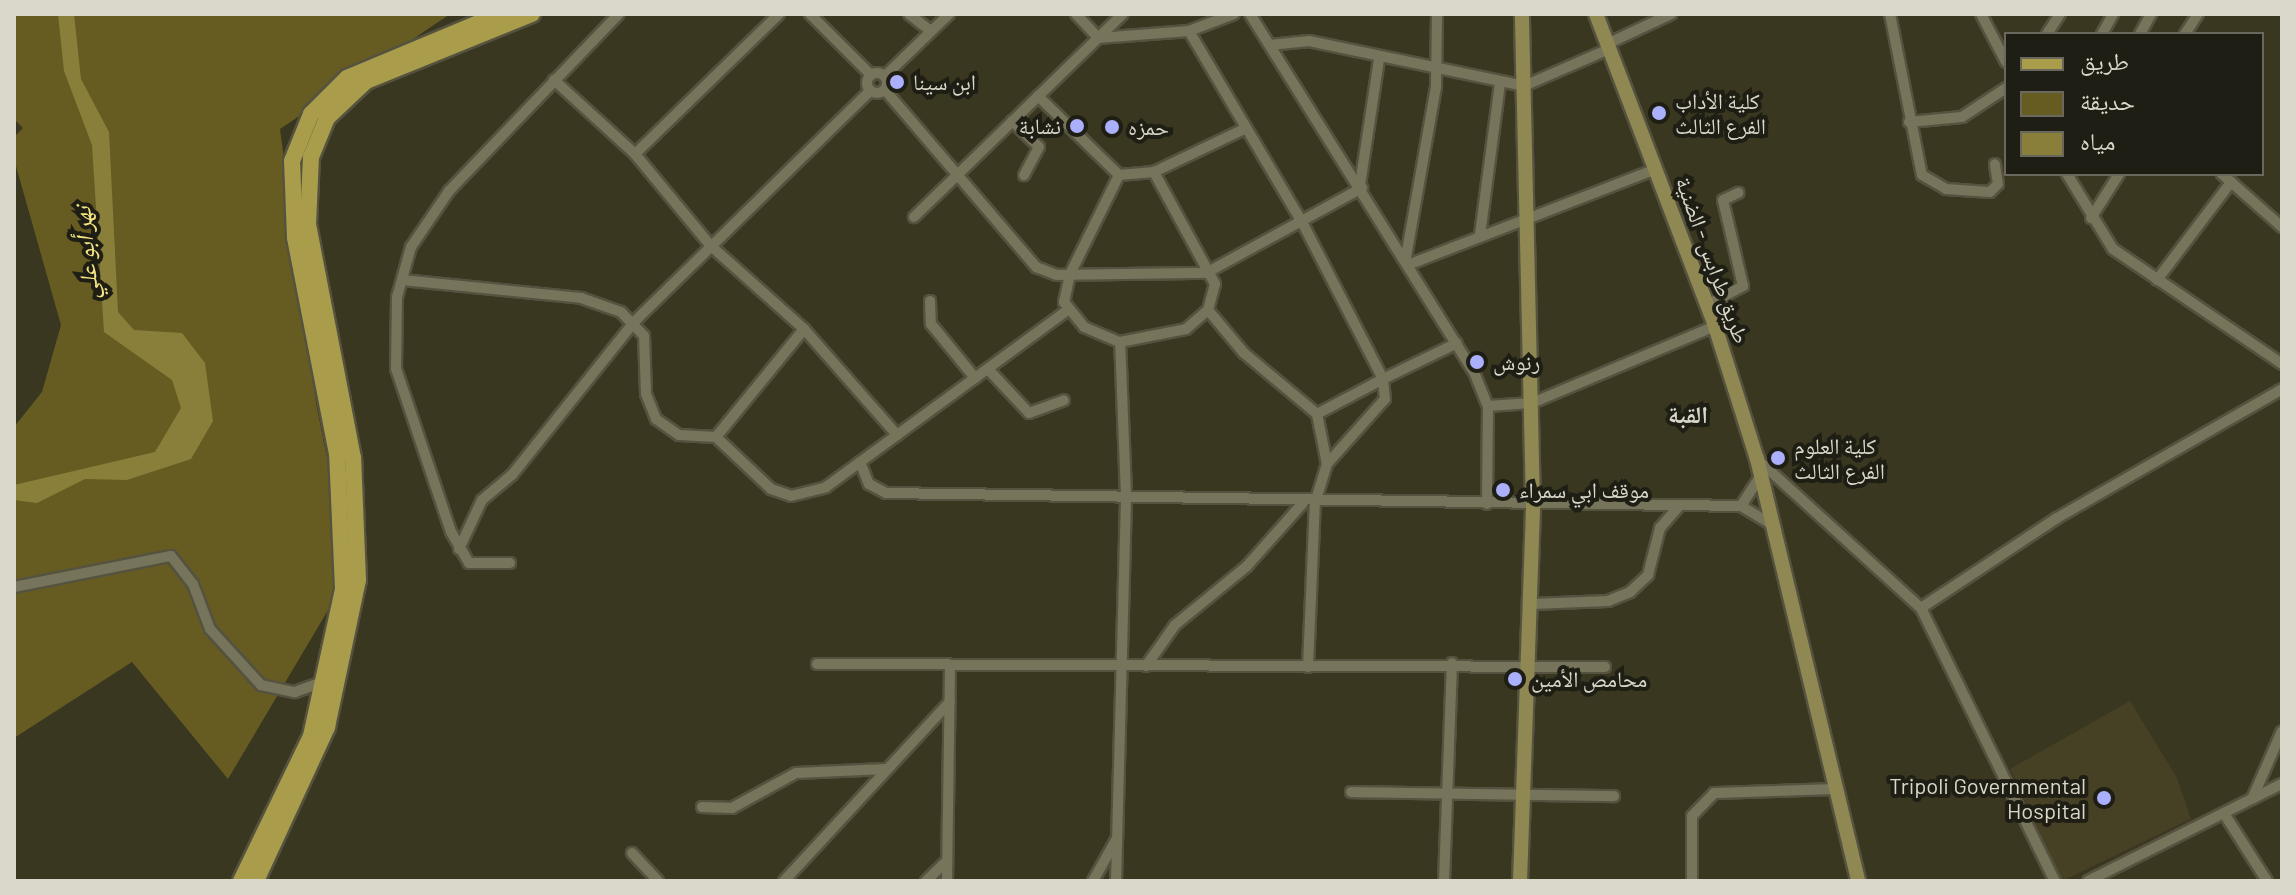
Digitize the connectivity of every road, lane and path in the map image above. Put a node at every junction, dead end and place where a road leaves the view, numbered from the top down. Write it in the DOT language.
graph roads {
  1 [pos="500,14"];
  2 [pos="532,14"];
  3 [pos="619,14"];
  4 [pos="779,14"];
  5 [pos="810,14"];
  6 [pos="909,14"];
  7 [pos="949,14"];
  8 [pos="1076,14"];
  9 [pos="1123,14"];
  10 [pos="1234,14"];
  11 [pos="1250,14"];
  12 [pos="1437,14"];
  13 [pos="1522,14"];
  14 [pos="1596,14"];
  15 [pos="1671,14"];
  16 [pos="1890,14"];
  17 [pos="1981,14"];
  18 [pos="2060,14"];
  19 [pos="2113,14"];
  20 [pos="2151,14"];
  21 [pos="2198,14"];
  22 [pos="931,31"];
  23 [pos="1189,31"];
  24 [pos="2048,32"];
  25 [pos="2103,32"];
  26 [pos="2141,32"];
  27 [pos="2186,32"];
  28 [pos="1098,38"];
  29 [pos="1270,45"];
  30 [pos="1608,47"];
  31 [pos="2004,58"];
  32 [pos="1379,59"];
  33 [pos="1437,72"];
  34 [pos="871,75"];
  35 [pos="885,76"];
  36 [pos="554,80"];
  37 [pos="1500,83"];
  38 [pos="1524,86"];
  39 [pos="2004,89"];
  40 [pos="885,90"];
  41 [pos="870,91"];
  42 [pos="1038,96"];
  43 [pos="1012,121"];
  44 [pos="1909,122"];
  45 [pos="1244,129"];
  46 [pos="635,154"];
  47 [pos="1995,164"];
  48 [pos="1656,169"];
  49 [pos="1154,172"];
  50 [pos="955,173"];
  51 [pos="1024,175"];
  52 [pos="1119,175"];
  53 [pos="2068,176"];
  54 [pos="2118,176"];
  55 [pos="2224,176"];
  56 [pos="2231,182"];
  57 [pos="1361,186"];
  58 [pos="1738,193"];
  59 [pos="914,217"];
  60 [pos="1524,218"];
  61 [pos="2091,218"];
  62 [pos="1302,222"];
  63 [pos="2282,227"];
  64 [pos="1480,235"];
  65 [pos="710,245"];
  66 [pos="306,250"];
  67 [pos="1408,260"];
  68 [pos="1213,269"];
  69 [pos="1070,274"];
  70 [pos="402,280"];
  71 [pos="2157,280"];
  72 [pos="930,301"];
  73 [pos="1707,305"];
  74 [pos="1068,310"];
  75 [pos="1208,310"];
  76 [pos="635,321"];
  77 [pos="1715,326"];
  78 [pos="804,329"];
  79 [pos="1120,342"];
  80 [pos="1457,343"];
  81 [pos="2282,364"];
  82 [pos="988,369"];
  83 [pos="975,378"];
  84 [pos="1383,379"];
  85 [pos="2282,389"];
  86 [pos="1064,400"];
  87 [pos="1532,403"];
  88 [pos="1488,406"];
  89 [pos="337,409"];
  90 [pos="1317,414"];
  91 [pos="897,435"];
  92 [pos="716,437"];
  93 [pos="1757,459"];
  94 [pos="860,462"];
  95 [pos="1327,464"];
  96 [pos="1761,475"];
  97 [pos="1126,495"];
  98 [pos="1309,503"];
  99 [pos="1487,504"];
  100 [pos="1533,504"];
  101 [pos="1680,505"];
  102 [pos="1741,506"];
  103 [pos="1774,526"];
  104 [pos="459,549"];
  105 [pos="510,563"];
  106 [pos="14,587"];
  107 [pos="1532,604"];
  108 [pos="1921,608"];
  109 [pos="1452,663"];
  110 [pos="817,664"];
  111 [pos="950,665"];
  112 [pos="1122,665"];
  113 [pos="1531,665"];
  114 [pos="1146,666"];
  115 [pos="1308,667"];
  116 [pos="1605,667"];
  117 [pos="325,681"];
  118 [pos="950,702"];
  119 [pos="326,704"];
  120 [pos="2282,731"];
  121 [pos="886,769"];
  122 [pos="2282,784"];
  123 [pos="1837,789"];
  124 [pos="1446,790"];
  125 [pos="1526,790"];
  126 [pos="1351,792"];
  127 [pos="1614,796"];
  128 [pos="2252,799"];
  129 [pos="702,807"];
  130 [pos="2225,815"];
  131 [pos="1119,834"];
  132 [pos="632,853"];
  133 [pos="947,861"];
  134 [pos="241,881"];
  135 [pos="256,881"];
  136 [pos="658,881"];
  137 [pos="784,881"];
  138 [pos="926,881"];
  139 [pos="947,881"];
  140 [pos="1093,881"];
  141 [pos="1116,881"];
  142 [pos="1444,881"];
  143 [pos="1520,881"];
  144 [pos="1692,881"];
  145 [pos="1858,881"];
  146 [pos="2055,881"];
  147 [pos="2088,881"];
  148 [pos="2267,881"];
  1 -- 66 [label="main road"];
  2 -- 66 [label="main road"];
  3 -- 36 [label="street"];
  4 -- 46 [label="street"];
  5 -- 34 [label="street"];
  6 -- 22 [label="street"];
  7 -- 22 [label="street"];
  8 -- 28 [label="street"];
  9 -- 28 [label="street"];
  10 -- 23 [label="street"];
  11 -- 29 [label="street"];
  12 -- 33 [label="street"];
  13 -- 38 [label="main road"];
  14 -- 30 [label="main road, طريق طرابس - الضنية"];
  15 -- 30 [label="street"];
  16 -- 44 [label="street"];
  17 -- 31 [label="street"];
  18 -- 24 [label="street"];
  19 -- 25 [label="street"];
  20 -- 26 [label="street"];
  21 -- 27 [label="street"];
  22 -- 35 [label="street"];
  23 -- 28 [label="street"];
  23 -- 45 [label="street"];
  28 -- 42 [label="street"];
  29 -- 32 [label="street"];
  29 -- 57 [label="street"];
  30 -- 38 [label="street"];
  30 -- 48 [label="main road, طريق طرابس - الضنية"];
  32 -- 33 [label="street"];
  32 -- 57 [label="street"];
  33 -- 37 [label="street"];
  33 -- 67 [label="street"];
  34 -- 35 [label="street"];
  34 -- 41 [label="street"];
  35 -- 40 [label="street"];
  36 -- 46 [label="street"];
  36 -- 70 [label="street"];
  37 -- 38 [label="street"];
  37 -- 64 [label="street"];
  38 -- 60 [label="main road"];
  39 -- 44 [label="street"];
  40 -- 41 [label="street"];
  40 -- 50 [label="street"];
  41 -- 65 [label="street"];
  42 -- 43 [label="street"];
  42 -- 52 [label="street"];
  43 -- 50 [label="street"];
  43 -- 51 [label="street"];
  44 -- 47 [label="street"];
  45 -- 49 [label="street"];
  45 -- 62 [label="street"];
  46 -- 65 [label="street"];
  48 -- 60 [label="street"];
  48 -- 73 [label="main road, طريق طرابس - الضنية"];
  49 -- 52 [label="street"];
  49 -- 68 [label="street"];
  50 -- 59 [label="street"];
  50 -- 69 [label="street"];
  52 -- 69 [label="street"];
  53 -- 61 [label="street"];
  54 -- 61 [label="street"];
  55 -- 56 [label="street"];
  56 -- 63 [label="street"];
  56 -- 71 [label="street"];
  57 -- 62 [label="street"];
  57 -- 67 [label="street"];
  58 -- 73 [label="street"];
  60 -- 64 [label="street"];
  60 -- 87 [label="main road"];
  61 -- 71 [label="street"];
  62 -- 68 [label="street"];
  62 -- 84 [label="street"];
  64 -- 67 [label="street"];
  65 -- 76 [label="street"];
  65 -- 78 [label="street"];
  66 -- 89 [label="main road"];
  67 -- 80 [label="street"];
  68 -- 69 [label="street"];
  68 -- 75 [label="street"];
  69 -- 74 [label="street"];
  70 -- 76 [label="street"];
  70 -- 104 [label="street"];
  71 -- 81 [label="street"];
  72 -- 83 [label="street"];
  73 -- 77 [label="main road, طريق طرابس - الضنية"];
  74 -- 79 [label="street"];
  74 -- 82 [label="street"];
  75 -- 79 [label="street"];
  75 -- 90 [label="street"];
  76 -- 92 [label="street"];
  76 -- 104 [label="street"];
  77 -- 87 [label="street"];
  77 -- 93 [label="main road, طريق طرابس - الضنية"];
  78 -- 91 [label="street"];
  78 -- 92 [label="street"];
  79 -- 97 [label="street"];
  80 -- 84 [label="street"];
  80 -- 88 [label="street"];
  82 -- 83 [label="street"];
  82 -- 86 [label="street"];
  83 -- 91 [label="street"];
  84 -- 90 [label="street"];
  84 -- 95 [label="street"];
  85 -- 108 [label="street"];
  87 -- 88 [label="street"];
  87 -- 100 [label="main road"];
  88 -- 99 [label="street"];
  89 -- 117 [label="main road"];
  89 -- 119 [label="main road"];
  90 -- 95 [label="street"];
  91 -- 94 [label="street"];
  92 -- 94 [label="street"];
  93 -- 96 [label="main road, طريق طرابس - الضنية"];
  93 -- 108 [label="street"];
  94 -- 97 [label="street"];
  95 -- 98 [label="street"];
  96 -- 102 [label="street"];
  96 -- 103 [label="main road, طريق طرابس - الضنية"];
  97 -- 98 [label="street"];
  97 -- 112 [label="street"];
  98 -- 99 [label="street"];
  98 -- 114 [label="street"];
  98 -- 115 [label="street"];
  99 -- 100 [label="street"];
  100 -- 101 [label="street"];
  100 -- 107 [label="main road"];
  101 -- 102 [label="street"];
  101 -- 107 [label="street"];
  102 -- 103 [label="street"];
  103 -- 123 [label="main road, طريق طرابس - الضنية"];
  104 -- 105 [label="street"];
  106 -- 117 [label="street"];
  107 -- 113 [label="main road"];
  108 -- 146 [label="street"];
  109 -- 113 [label="street"];
  109 -- 115 [label="street"];
  109 -- 124 [label="street"];
  110 -- 111 [label="street"];
  111 -- 112 [label="street"];
  111 -- 118 [label="street"];
  112 -- 114 [label="street"];
  112 -- 131 [label="street"];
  113 -- 116 [label="street"];
  113 -- 125 [label="main road"];
  114 -- 115 [label="street"];
  117 -- 119 [label="main road"];
  118 -- 121 [label="street"];
  118 -- 133 [label="street"];
  119 -- 134 [label="main road"];
  119 -- 135 [label="main road"];
  120 -- 128 [label="street"];
  121 -- 129 [label="street"];
  121 -- 137 [label="street"];
  122 -- 128 [label="street"];
  123 -- 144 [label="street"];
  123 -- 145 [label="main road, طريق طرابس - الضنية"];
  124 -- 125 [label="street"];
  124 -- 126 [label="street"];
  124 -- 142 [label="street"];
  125 -- 127 [label="street"];
  125 -- 143 [label="main road"];
  128 -- 130 [label="street"];
  130 -- 147 [label="street"];
  130 -- 148 [label="street"];
  131 -- 140 [label="street"];
  131 -- 141 [label="street"];
  132 -- 136 [label="street"];
  133 -- 138 [label="street"];
  133 -- 139 [label="street"];
}
